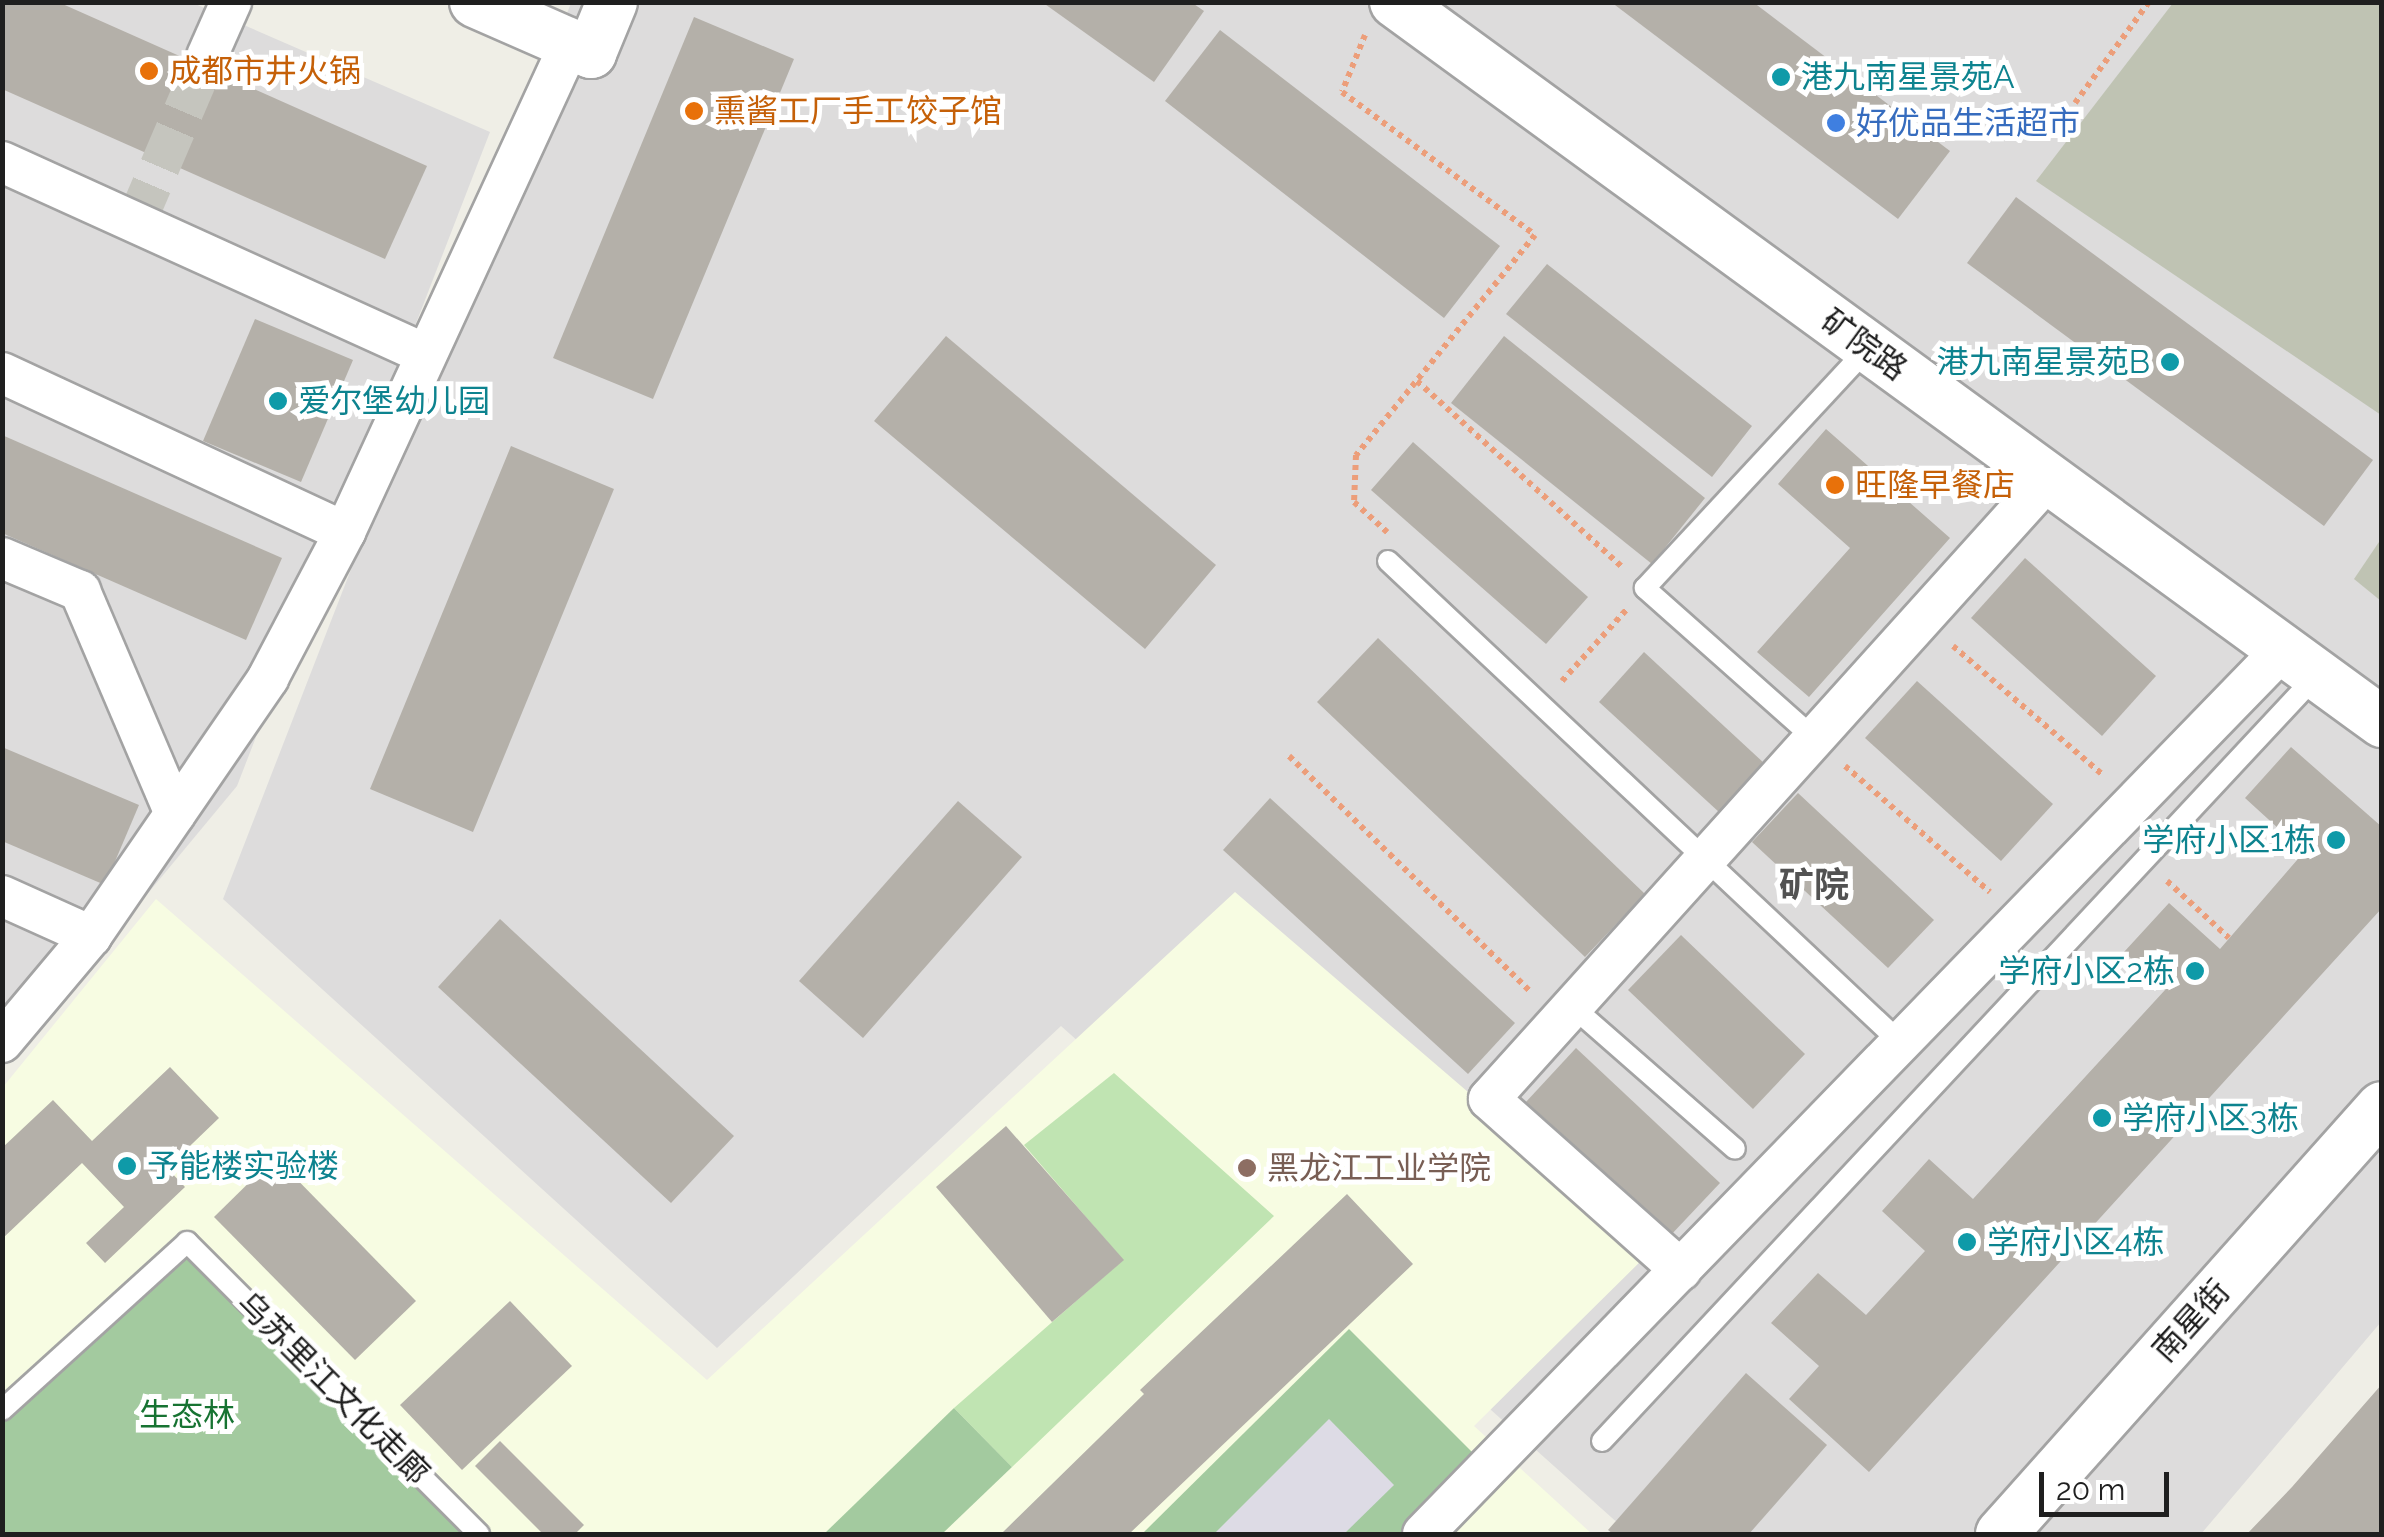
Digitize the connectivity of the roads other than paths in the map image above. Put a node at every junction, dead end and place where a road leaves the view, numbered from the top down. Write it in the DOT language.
graph roads {
  1 [pos="230,2"];
  2 [pos="475,2"];
  3 [pos="612,2"];
  4 [pos="1381,17"];
  5 [pos="581,49"];
  6 [pos="207,56"];
  7 [pos="2,162"];
  8 [pos="1868,348"];
  9 [pos="425,354"];
  10 [pos="2,373"];
  11 [pos="2048,479"];
  12 [pos="344,532"];
  13 [pos="2,558"];
  14 [pos="1388,562"];
  15 [pos="2299,662"];
  16 [pos="2382,722"];
  17 [pos="1816,740"];
  18 [pos="175,814"];
  19 [pos="1705,862"];
  20 [pos="2,896"];
  21 [pos="90,936"];
  22 [pos="1567,1013"];
  23 [pos="2,1042"];
  24 [pos="1901,1043"];
  25 [pos="2382,1108"];
  26 [pos="1735,1149"];
  27 [pos="1681,1270"];
  28 [pos="2,1410"];
  29 [pos="1602,1441"];
  30 [pos="479,1534"];
  31 [pos="1423,1534"];
  32 [pos="2002,1534"];
  1 -- 6 [label="street"];
  2 -- 5 [label="street"];
  3 -- 5 [label="street"];
  4 -- 8 [label="street, 矿院路"];
  5 -- 9 [label="street"];
  7 -- 9 [label="street"];
  8 -- 11 [label="street, 矿院路"];
  8 -- 17 [label="lane"];
  9 -- 12 [label="street"];
  10 -- 12 [label="street"];
  11 -- 15 [label="street, 矿院路"];
  11 -- 17 [label="street"];
  12 -- 18 [label="street"];
  13 -- 18 [label="street"];
  14 -- 19 [label="lane"];
  15 -- 16 [label="street, 矿院路"];
  15 -- 24 [label="street"];
  15 -- 29 [label="lane"];
  17 -- 19 [label="street"];
  18 -- 21 [label="street"];
  19 -- 22 [label="street"];
  19 -- 24 [label="lane"];
  20 -- 21 [label="street"];
  21 -- 23 [label="street"];
  22 -- 26 [label="lane"];
  22 -- 27 [label="street"];
  24 -- 27 [label="street"];
  25 -- 32 [label="street, 南星街"];
  27 -- 31 [label="street"];
  28 -- 30 [label="lane, 乌苏里江文化走廊"];
}
